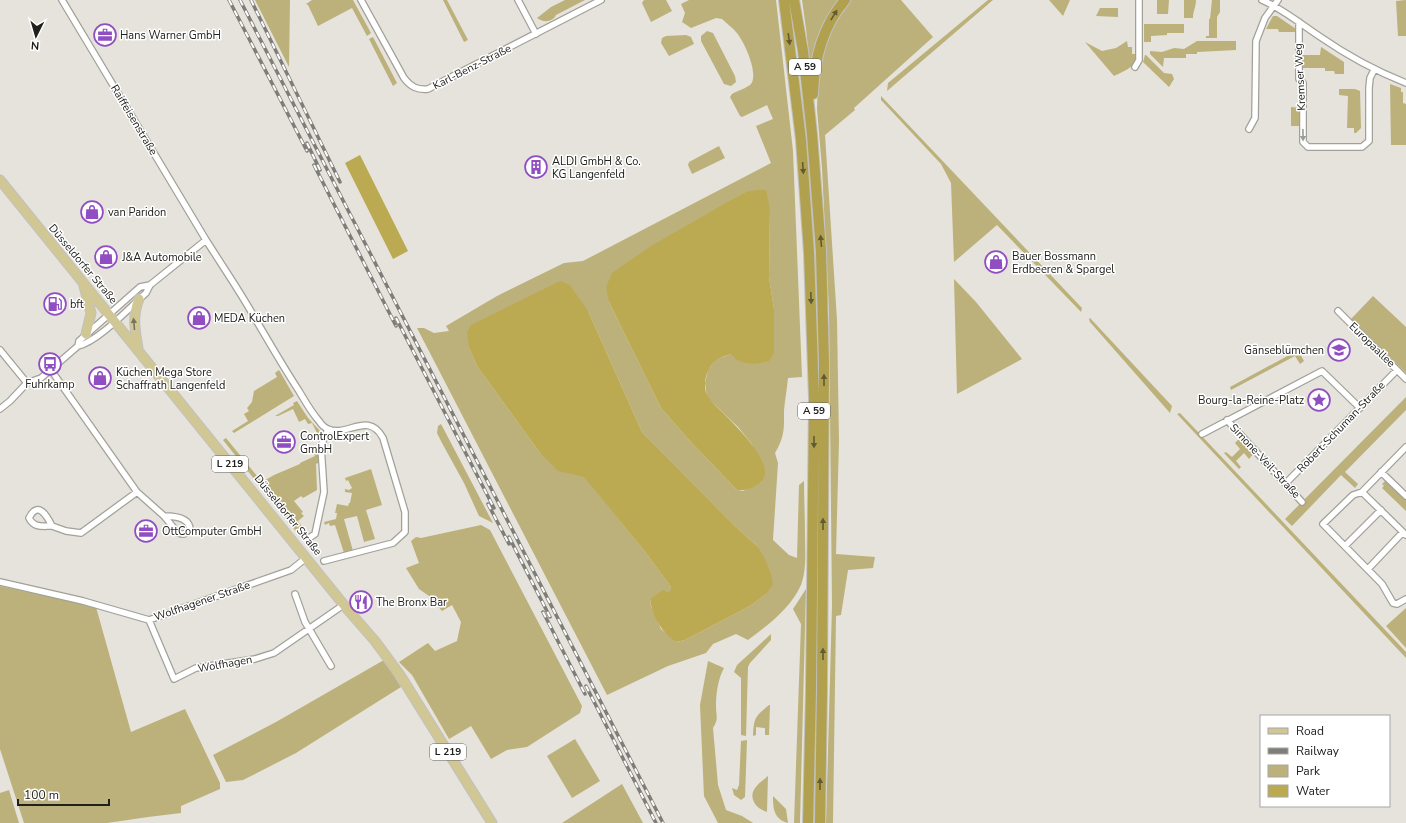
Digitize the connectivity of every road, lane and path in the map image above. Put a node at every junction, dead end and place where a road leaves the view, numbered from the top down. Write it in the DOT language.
graph roads {
  1 [pos="62,0"];
  2 [pos="361,0"];
  3 [pos="518,0"];
  4 [pos="600,0"];
  5 [pos="784,0"];
  6 [pos="794,0"];
  7 [pos="845,0"];
  8 [pos="1139,0"];
  9 [pos="1262,0"];
  10 [pos="1278,0"];
  11 [pos="1273,6"];
  12 [pos="1299,22"];
  13 [pos="536,34"];
  14 [pos="1135,67"];
  15 [pos="1374,70"];
  16 [pos="1406,83"];
  17 [pos="1249,130"];
  18 [pos="812,134"];
  19 [pos="0,180"];
  20 [pos="206,240"];
  21 [pos="84,283"];
  22 [pos="150,285"];
  23 [pos="139,299"];
  24 [pos="1338,311"];
  25 [pos="112,318"];
  26 [pos="86,334"];
  27 [pos="78,346"];
  28 [pos="0,350"];
  29 [pos="138,350"];
  30 [pos="51,370"];
  31 [pos="1397,370"];
  32 [pos="1406,379"];
  33 [pos="27,383"];
  34 [pos="1360,408"];
  35 [pos="0,409"];
  36 [pos="1227,420"];
  37 [pos="328,429"];
  38 [pos="1202,434"];
  39 [pos="1406,447"];
  40 [pos="1400,452"];
  41 [pos="1406,458"];
  42 [pos="1381,472"];
  43 [pos="1286,483"];
  44 [pos="137,492"];
  45 [pos="1362,492"];
  46 [pos="1406,496"];
  47 [pos="1302,502"];
  48 [pos="1380,510"];
  49 [pos="164,516"];
  50 [pos="52,526"];
  51 [pos="1405,534"];
  52 [pos="309,538"];
  53 [pos="1345,546"];
  54 [pos="306,558"];
  55 [pos="324,561"];
  56 [pos="1368,569"];
  57 [pos="0,582"];
  58 [pos="295,594"];
  59 [pos="1406,599"];
  60 [pos="339,608"];
  61 [pos="149,620"];
  62 [pos="310,629"];
  63 [pos="331,666"];
  64 [pos="492,823"];
  65 [pos="808,823"];
  66 [pos="820,823"];
  1 -- 20 [label="street, Raiffeisenstraße"];
  2 -- 13 [label="street, Karl-Benz-Straße"];
  3 -- 13 [label="street"];
  4 -- 13 [label="street, Karl-Benz-Straße"];
  5 -- 65 [label="highway, A 59, one-way"];
  6 -- 18 [label="highway, A 59"];
  18 -- 7 [label="highway, one-way"];
  8 -- 14 [label="street"];
  9 -- 11 [label="street"];
  10 -- 11 [label="street"];
  11 -- 12 [label="street"];
  11 -- 17 [label="street"];
  12 -- 15 [label="street"];
  12 -- 15 [label="street, Kremser Weg, one-way"];
  15 -- 16 [label="street"];
  66 -- 18 [label="highway, A 59, one-way"];
  19 -- 21 [label="main road, Düsseldorfer Straße / L 219"];
  20 -- 22 [label="street"];
  20 -- 37 [label="street, Raiffeisenstraße"];
  21 -- 25 [label="main road, Düsseldorfer Straße / L 219"];
  21 -- 26 [label="main road"];
  22 -- 23 [label="street"];
  22 -- 25 [label="street"];
  23 -- 25 [label="street"];
  29 -- 23 [label="main road, one-way"];
  24 -- 31 [label="street, Europaallee"];
  25 -- 26 [label="street"];
  25 -- 27 [label="street"];
  25 -- 29 [label="main road, Düsseldorfer Straße / L 219"];
  26 -- 27 [label="street"];
  27 -- 30 [label="street"];
  28 -- 33 [label="street"];
  29 -- 54 [label="main road, Düsseldorfer Straße / L 219"];
  30 -- 33 [label="street"];
  30 -- 44 [label="street"];
  31 -- 32 [label="street, Europaallee"];
  31 -- 34 [label="street, Robert-Schuman-Straße"];
  33 -- 35 [label="street"];
  34 -- 36 [label="street"];
  34 -- 43 [label="street, Robert-Schuman-Straße"];
  36 -- 38 [label="street"];
  36 -- 43 [label="street, Simone-Veil-Straße"];
  37 -- 52 [label="street"];
  37 -- 55 [label="street"];
  39 -- 40 [label="street"];
  40 -- 41 [label="street"];
  40 -- 42 [label="street"];
  42 -- 45 [label="street"];
  42 -- 46 [label="street"];
  43 -- 47 [label="street, Simone-Veil-Straße"];
  44 -- 49 [label="street"];
  44 -- 50 [label="street"];
  45 -- 48 [label="street"];
  45 -- 53 [label="street"];
  48 -- 51 [label="street"];
  48 -- 53 [label="street"];
  49 -- 49 [label="street"];
  51 -- 56 [label="street"];
  53 -- 56 [label="street"];
  54 -- 61 [label="street, Wolfhagener Straße"];
  54 -- 64 [label="main road, Düsseldorfer Straße / L 219"];
  56 -- 59 [label="street"];
  57 -- 61 [label="street, Wolfhagener Straße"];
  58 -- 62 [label="street"];
  60 -- 62 [label="street, Wolfhagen"];
  61 -- 62 [label="street, Wolfhagen"];
  62 -- 63 [label="street"];
}
